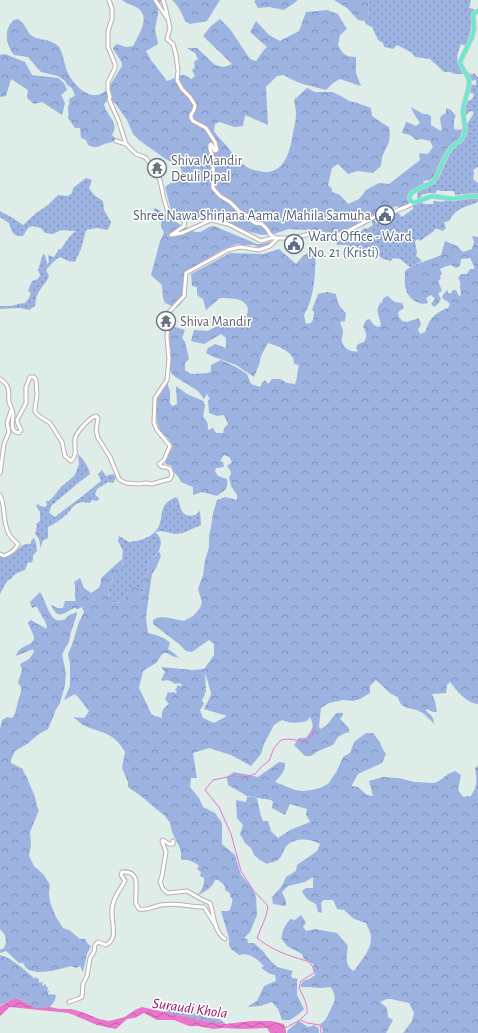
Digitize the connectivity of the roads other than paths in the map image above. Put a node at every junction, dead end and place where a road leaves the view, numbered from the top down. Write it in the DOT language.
graph roads {
  1 [pos="109,0"];
  2 [pos="155,0"];
  3 [pos="163,0"];
  4 [pos="478,11"];
  5 [pos="168,19"];
  6 [pos="116,141"];
  7 [pos="126,144"];
  8 [pos="478,196"];
  9 [pos="412,203"];
  10 [pos="276,238"];
  11 [pos="0,379"];
  12 [pos="12,409"];
  13 [pos="0,473"];
  14 [pos="0,495"];
  15 [pos="0,554"];
  16 [pos="173,841"];
  17 [pos="216,926"];
  18 [pos="225,939"];
  19 [pos="69,1002"];
  1 -- 7 [label="street"];
  2 -- 5 [label="street"];
  3 -- 5 [label="street"];
  4 -- 9 [label="main road"];
  5 -- 10 [label="street"];
  6 -- 7 [label="street"];
  7 -- 10 [label="street"];
  8 -- 9 [label="main road"];
  9 -- 10 [label="street"];
  10 -- 12 [label="street"];
  11 -- 12 [label="street"];
  12 -- 13 [label="street"];
  14 -- 15 [label="street"];
  16 -- 17 [label="street"];
  17 -- 18 [label="street"];
  17 -- 19 [label="street"];
}
